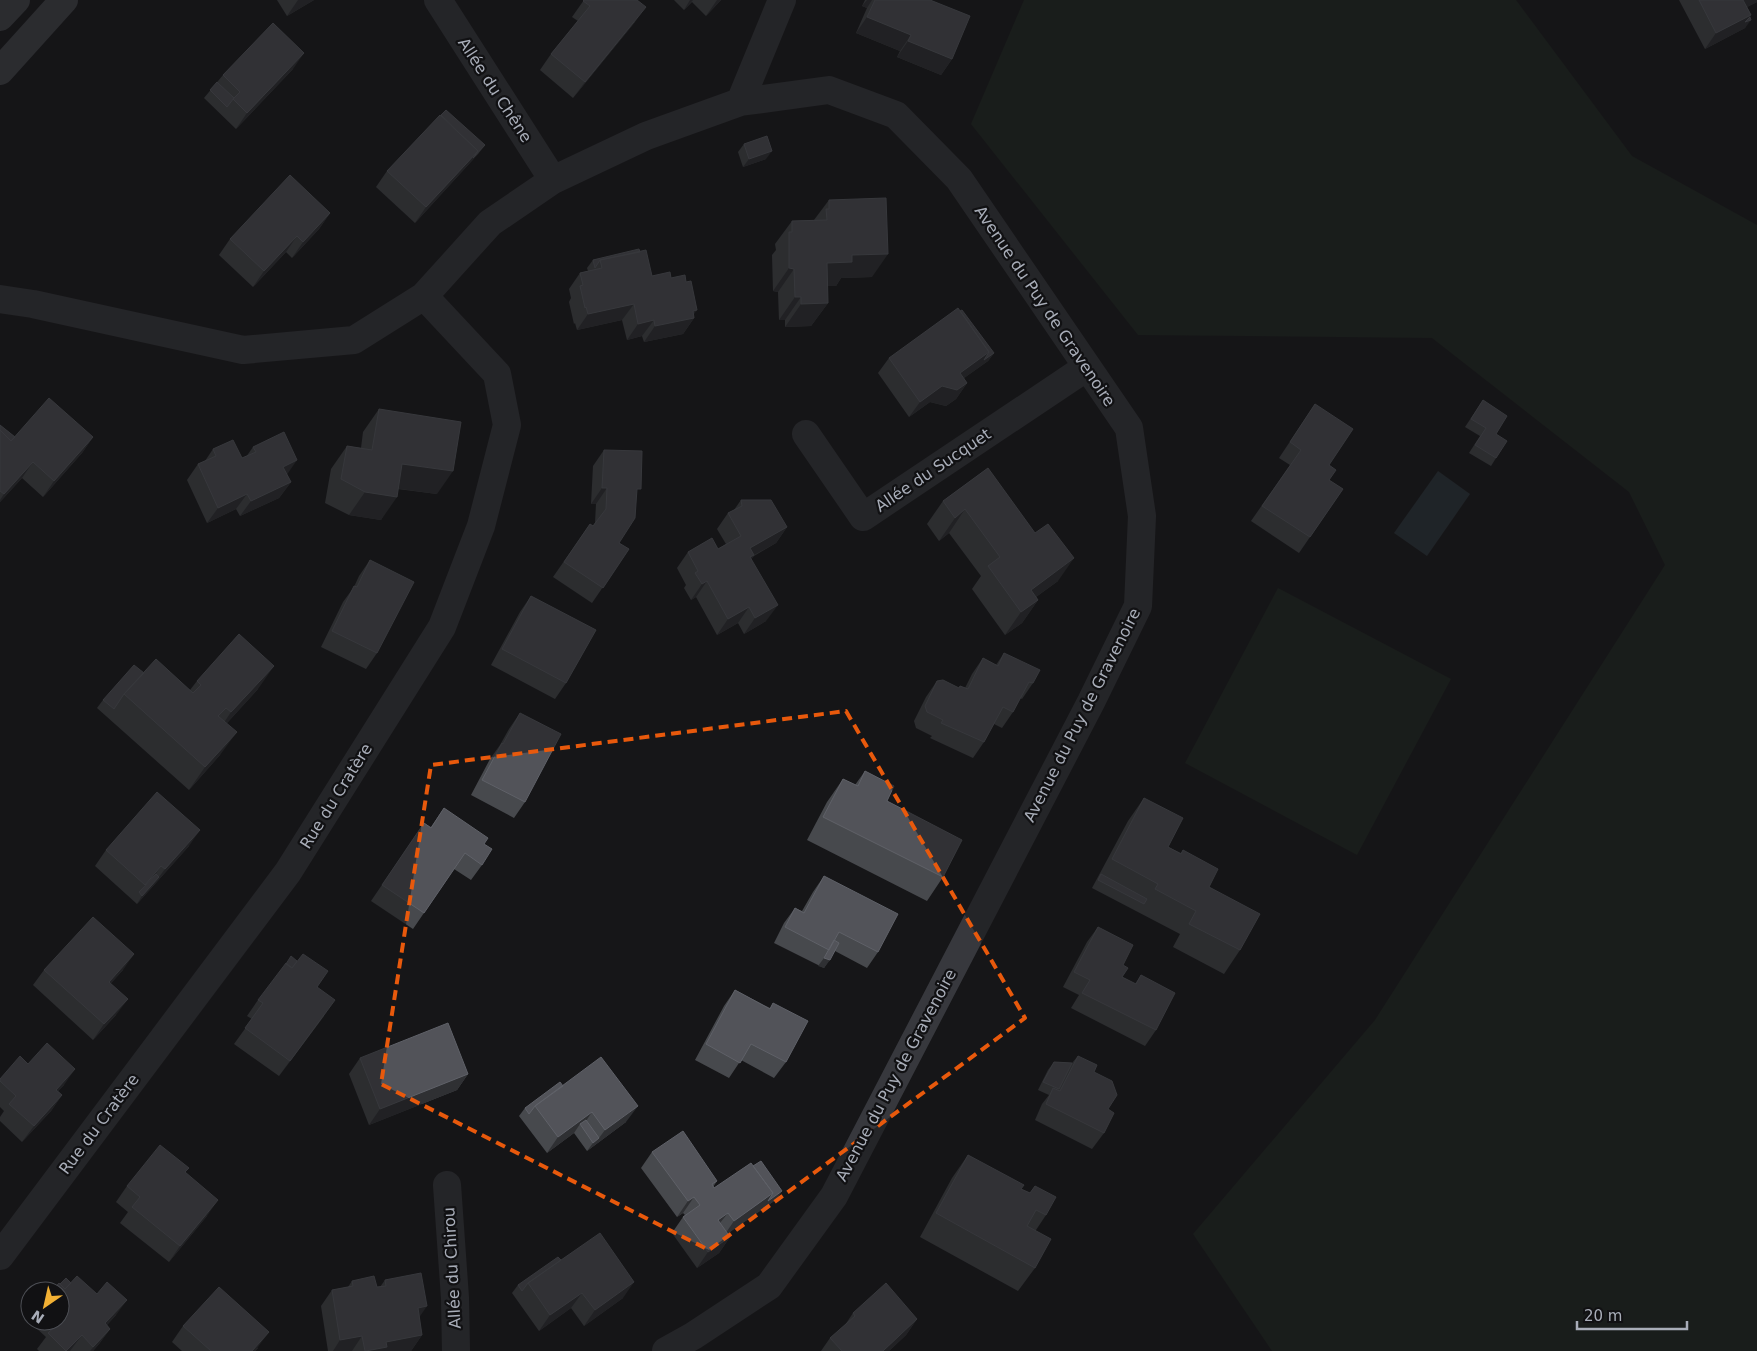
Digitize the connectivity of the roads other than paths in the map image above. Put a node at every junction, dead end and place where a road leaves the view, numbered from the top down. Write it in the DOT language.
graph roads {
  1 [pos="16,0"];
  2 [pos="64,0"];
  3 [pos="438,0"];
  4 [pos="782,0"];
  5 [pos="0,17"];
  6 [pos="0,71"];
  7 [pos="740,102"];
  8 [pos="553,180"];
  9 [pos="424,296"];
  10 [pos="0,299"];
  11 [pos="1087,367"];
  12 [pos="806,434"];
  13 [pos="447,1186"];
  14 [pos="0,1256"];
  15 [pos="456,1351"];
  16 [pos="666,1351"];
  1 -- 5 [label="main road"];
  2 -- 6 [label="main road"];
  3 -- 8 [label="street, Allée du Chêne"];
  4 -- 7 [label="street"];
  7 -- 8 [label="street, Avenue du Puy de Gravenoire"];
  7 -- 11 [label="street, Avenue du Puy de Gravenoire"];
  8 -- 9 [label="street, Avenue du Puy de Gravenoire"];
  9 -- 10 [label="street, Avenue du Puy de Gravenoire"];
  9 -- 14 [label="street, Rue du Cratère"];
  11 -- 12 [label="street, Allée du Sucquet"];
  11 -- 16 [label="street, Avenue du Puy de Gravenoire"];
  13 -- 15 [label="street, Allée du Chirou"];
}
